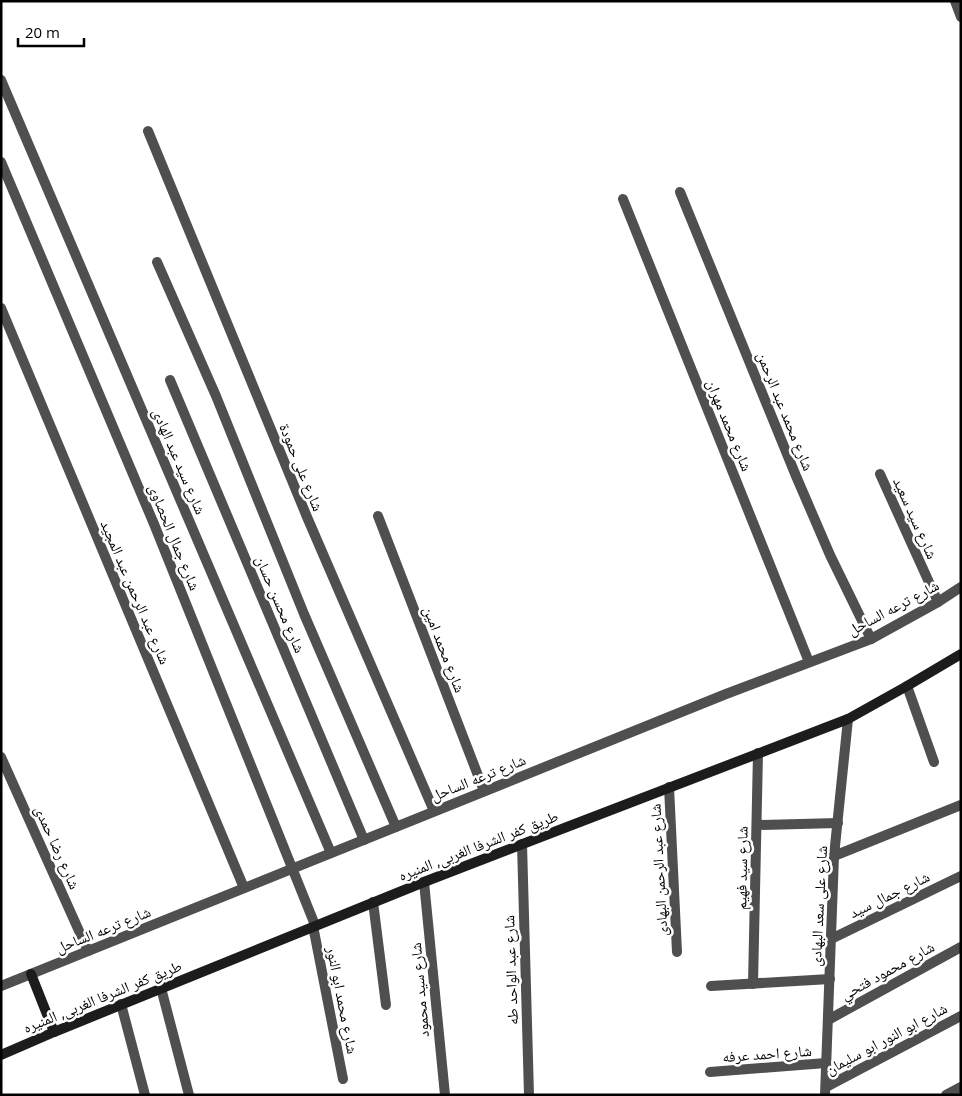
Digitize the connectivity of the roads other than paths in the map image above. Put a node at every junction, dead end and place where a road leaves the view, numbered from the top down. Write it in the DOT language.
graph roads {
  1 [pos="955,1"];
  2 [pos="961,17"];
  3 [pos="1,80"];
  4 [pos="148,131"];
  5 [pos="1,162"];
  6 [pos="680,192"];
  7 [pos="623,199"];
  8 [pos="157,262"];
  9 [pos="1,308"];
  10 [pos="170,380"];
  11 [pos="880,474"];
  12 [pos="378,516"];
  13 [pos="961,586"];
  14 [pos="938,602"];
  15 [pos="871,639"];
  16 [pos="961,654"];
  17 [pos="809,662"];
  18 [pos="907,686"];
  19 [pos="848,719"];
  20 [pos="758,753"];
  21 [pos="1,756"];
  22 [pos="934,762"];
  23 [pos="669,787"];
  24 [pos="484,791"];
  25 [pos="961,805"];
  26 [pos="434,811"];
  27 [pos="838,823"];
  28 [pos="757,825"];
  29 [pos="396,827"];
  30 [pos="364,840"];
  31 [pos="522,844"];
  32 [pos="331,853"];
  33 [pos="834,856"];
  34 [pos="293,868"];
  35 [pos="961,876"];
  36 [pos="424,882"];
  37 [pos="244,888"];
  38 [pos="373,902"];
  39 [pos="314,926"];
  40 [pos="831,939"];
  41 [pos="961,947"];
  42 [pos="88,951"];
  43 [pos="677,952"];
  44 [pos="31,974"];
  45 [pos="830,979"];
  46 [pos="753,984"];
  47 [pos="1,986"];
  48 [pos="711,986"];
  49 [pos="162,988"];
  50 [pos="121,1004"];
  51 [pos="386,1005"];
  52 [pos="961,1016"];
  53 [pos="828,1020"];
  54 [pos="54,1032"];
  55 [pos="1,1055"];
  56 [pos="826,1064"];
  57 [pos="710,1072"];
  58 [pos="343,1079"];
  59 [pos="961,1087"];
  60 [pos="826,1091"];
  61 [pos="145,1095"];
  62 [pos="189,1095"];
  63 [pos="444,1095"];
  64 [pos="529,1095"];
  65 [pos="946,1095"];
  1 -- 2 [label="street"];
  3 -- 32 [label="street, شارع سيد عبد الهادى"];
  4 -- 26 [label="street, شارع على حمودة"];
  5 -- 34 [label="street, شارع جمال الحصاوى"];
  6 -- 15 [label="street, شارع محمد عبد الرحمن"];
  7 -- 17 [label="street, شارع محمد مهران"];
  8 -- 29 [label="street"];
  9 -- 37 [label="street, شارع عبد الرحمن عبد المجيد"];
  10 -- 30 [label="street, شارع محسن حسان"];
  11 -- 14 [label="street, شارع سيد سعيد"];
  12 -- 24 [label="street, شارع محمد امين"];
  13 -- 14 [label="street, شارع ترعه الساحل"];
  14 -- 15 [label="street, شارع ترعه الساحل"];
  15 -- 17 [label="street, شارع ترعه الساحل"];
  16 -- 18 [label="street, طريق كفر الشرفا الغربى, المنيره"];
  17 -- 24 [label="street, شارع ترعه الساحل"];
  18 -- 19 [label="street, طريق كفر الشرفا الغربى, المنيره"];
  18 -- 22 [label="street"];
  19 -- 20 [label="street, طريق كفر الشرفا الغربى, المنيره"];
  19 -- 27 [label="street, شارع على سعد البهادى"];
  20 -- 23 [label="street, طريق كفر الشرفا الغربى, المنيره"];
  20 -- 28 [label="street, شارع سيد فهيم"];
  21 -- 42 [label="street, شارع رضا حمدى"];
  23 -- 31 [label="street, طريق كفر الشرفا الغربى, المنيره"];
  23 -- 43 [label="street, شارع عبد الرحمن البهادى"];
  24 -- 26 [label="street, شارع ترعه الساحل"];
  25 -- 33 [label="street"];
  26 -- 29 [label="street, شارع ترعه الساحل"];
  27 -- 28 [label="street"];
  27 -- 33 [label="street, شارع على سعد البهادى"];
  28 -- 46 [label="street, شارع سيد فهيم"];
  29 -- 30 [label="street, شارع ترعه الساحل"];
  30 -- 32 [label="street, شارع ترعه الساحل"];
  31 -- 36 [label="street, طريق كفر الشرفا الغربى, المنيره"];
  31 -- 64 [label="street, شارع عبد الواحد طه"];
  32 -- 34 [label="street, شارع ترعه الساحل"];
  33 -- 40 [label="street, شارع على سعد البهادى"];
  34 -- 37 [label="street, شارع ترعه الساحل"];
  34 -- 39 [label="street, شارع جمال الحصاوى"];
  35 -- 40 [label="street, شارع جمال سيد"];
  36 -- 38 [label="street, طريق كفر الشرفا الغربى, المنيره"];
  36 -- 63 [label="street, شارع سيد محمود"];
  37 -- 42 [label="street, شارع ترعه الساحل"];
  38 -- 39 [label="street, طريق كفر الشرفا الغربى, المنيره"];
  38 -- 51 [label="street"];
  39 -- 49 [label="street, طريق كفر الشرفا الغربى, المنيره"];
  39 -- 58 [label="street, شارع محمد ابو النور"];
  40 -- 45 [label="street, شارع على سعد البهادى"];
  41 -- 53 [label="street, شارع محمود فتحي"];
  42 -- 44 [label="street, شارع ترعه الساحل"];
  44 -- 47 [label="street, شارع ترعه الساحل"];
  44 -- 54 [label="street"];
  45 -- 46 [label="street"];
  45 -- 53 [label="street, شارع على سعد البهادى"];
  46 -- 48 [label="street"];
  49 -- 50 [label="street, طريق كفر الشرفا الغربى, المنيره"];
  49 -- 62 [label="street"];
  50 -- 54 [label="street, طريق كفر الشرفا الغربى, المنيره"];
  50 -- 61 [label="street"];
  52 -- 60 [label="street, شارع ابو النور ابو سليمان"];
  53 -- 56 [label="street, شارع على سعد البهادى"];
  54 -- 55 [label="street, طريق كفر الشرفا الغربى, المنيره"];
  56 -- 57 [label="street, شارع احمد عرفه"];
  56 -- 60 [label="street, شارع على سعد البهادى"];
  59 -- 65 [label="street"];
}
